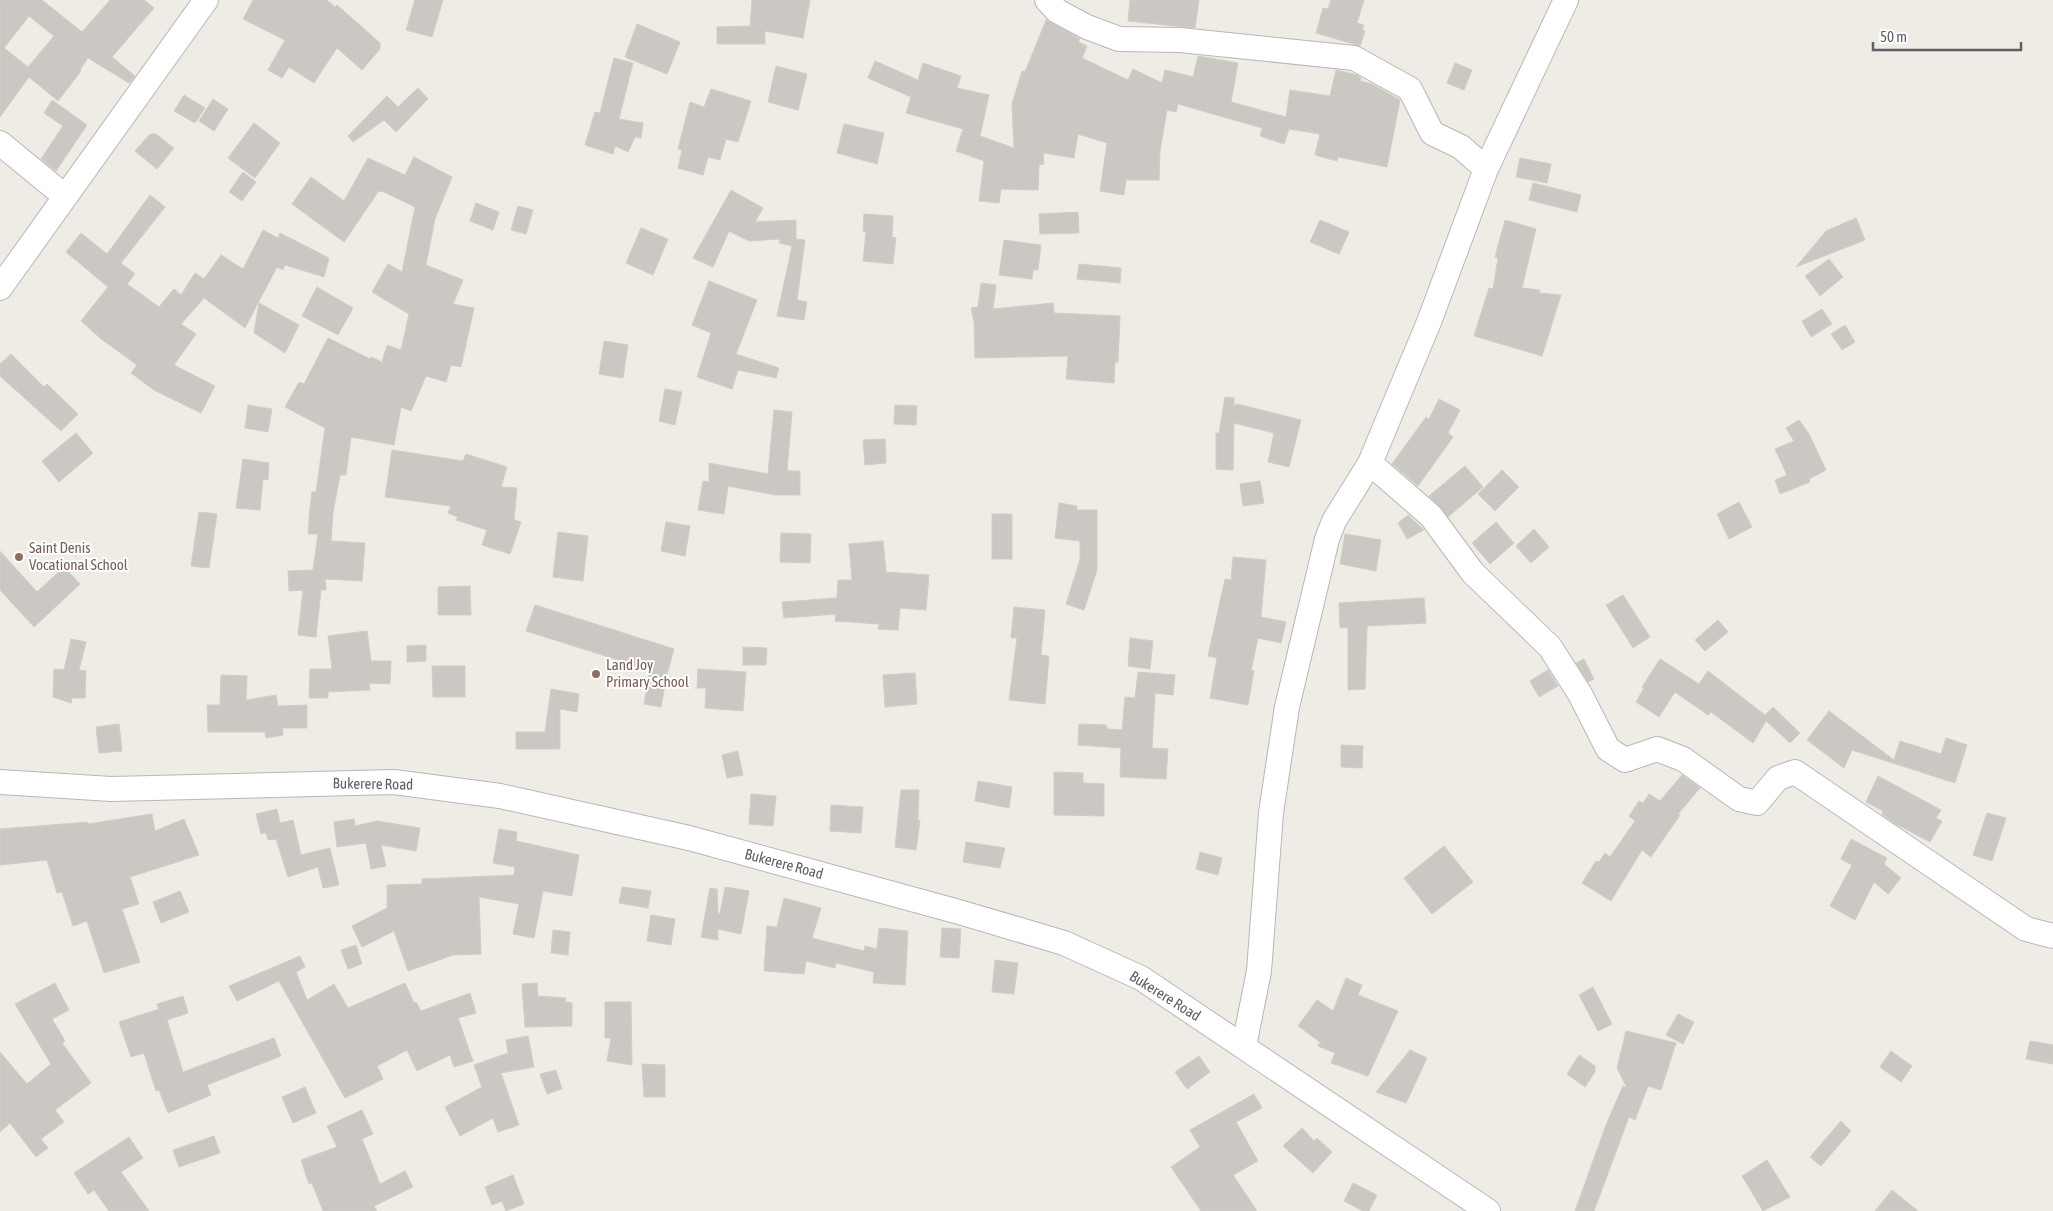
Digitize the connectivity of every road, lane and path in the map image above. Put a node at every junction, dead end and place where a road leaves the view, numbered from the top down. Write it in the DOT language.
graph roads {
  1 [pos="206,0"];
  2 [pos="1047,0"];
  3 [pos="1566,0"];
  4 [pos="0,143"];
  5 [pos="1486,169"];
  6 [pos="56,189"];
  7 [pos="0,288"];
  8 [pos="1370,463"];
  9 [pos="0,782"];
  10 [pos="2053,936"];
  11 [pos="1244,1046"];
  12 [pos="1488,1211"];
  1 -- 7 [label="street"];
  2 -- 5 [label="street"];
  3 -- 5 [label="street"];
  4 -- 6 [label="street"];
  5 -- 8 [label="street"];
  8 -- 10 [label="street"];
  8 -- 11 [label="street"];
  9 -- 11 [label="street, Bukerere Road"];
  11 -- 12 [label="street, Bukerere Road"];
}
